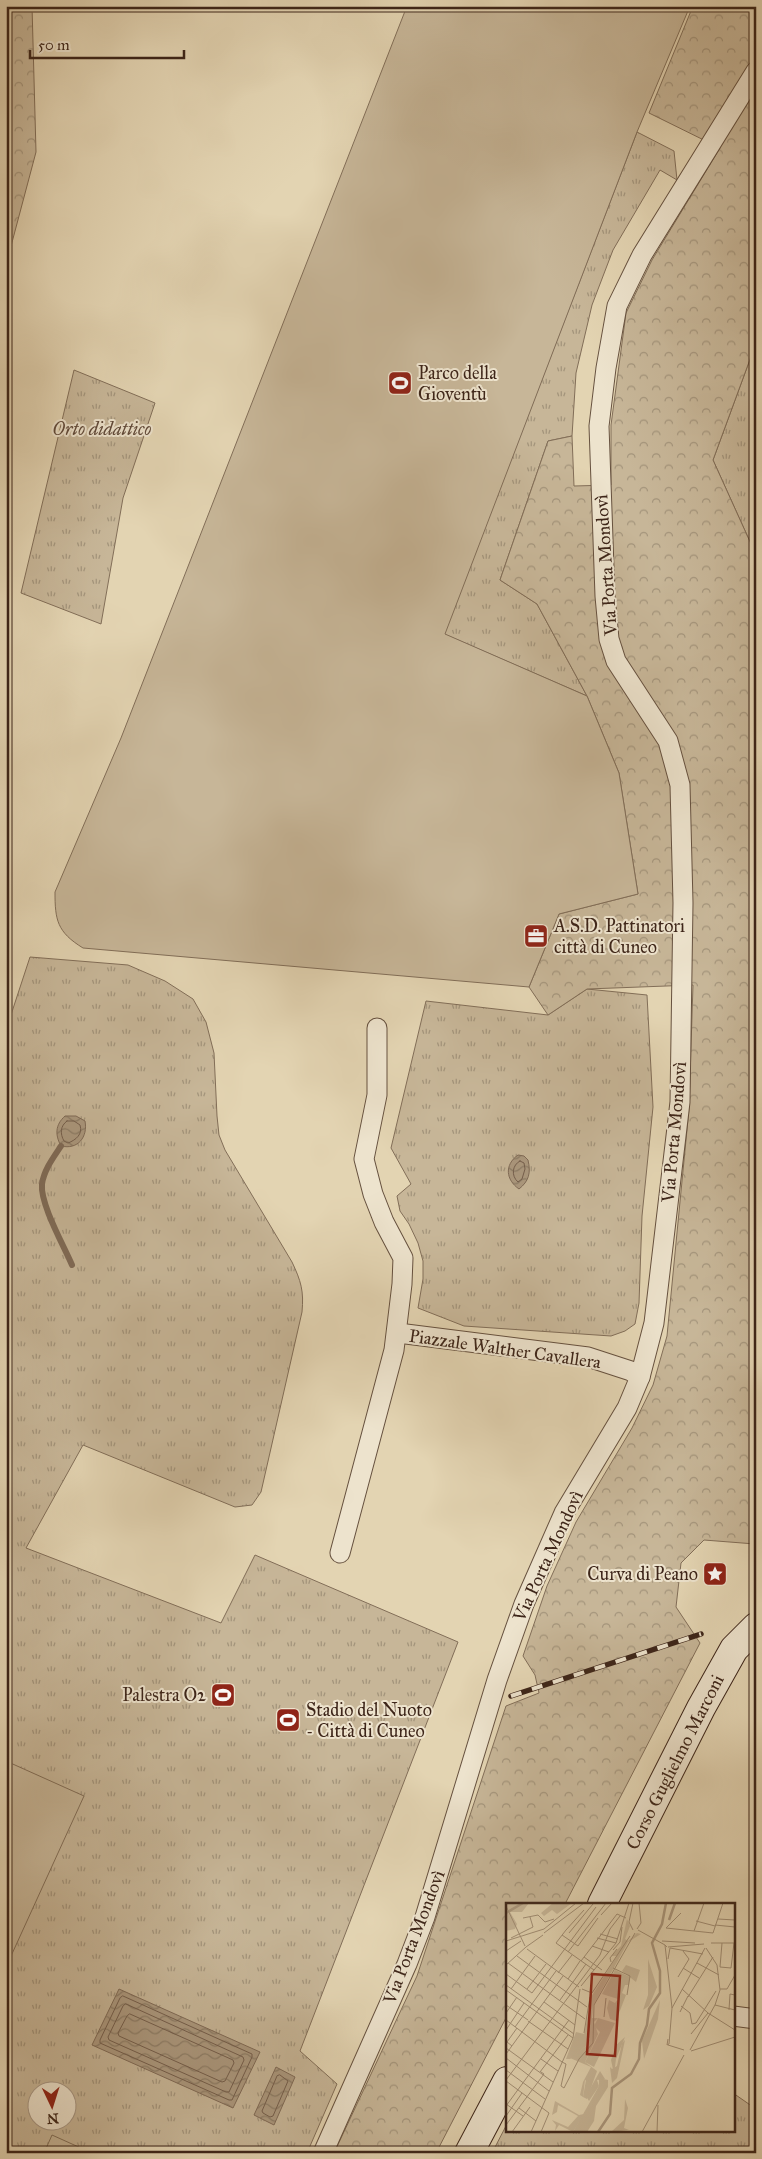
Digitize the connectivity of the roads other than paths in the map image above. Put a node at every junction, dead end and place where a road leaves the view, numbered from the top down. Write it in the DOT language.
graph roads {
  1 [pos="756,70"];
  2 [pos="377,1028"];
  3 [pos="398,1333"];
  4 [pos="640,1377"];
  5 [pos="340,1553"];
  6 [pos="756,1627"];
  7 [pos="603,1903"];
  8 [pos="734,2016"];
  9 [pos="756,2019"];
  10 [pos="506,2084"];
  11 [pos="323,2153"];
  12 [pos="469,2153"];
  1 -- 4 [label="street, Via Porta Mondovì"];
  2 -- 3 [label="street, Piazzale Walther Cavallera"];
  3 -- 4 [label="street, Piazzale Walther Cavallera"];
  3 -- 5 [label="street, Piazzale Walther Cavallera"];
  4 -- 11 [label="street, Via Porta Mondovì"];
  6 -- 7 [label="street, Corso Guglielmo Marconi"];
  8 -- 9 [label="street"];
  10 -- 12 [label="street"];
}
